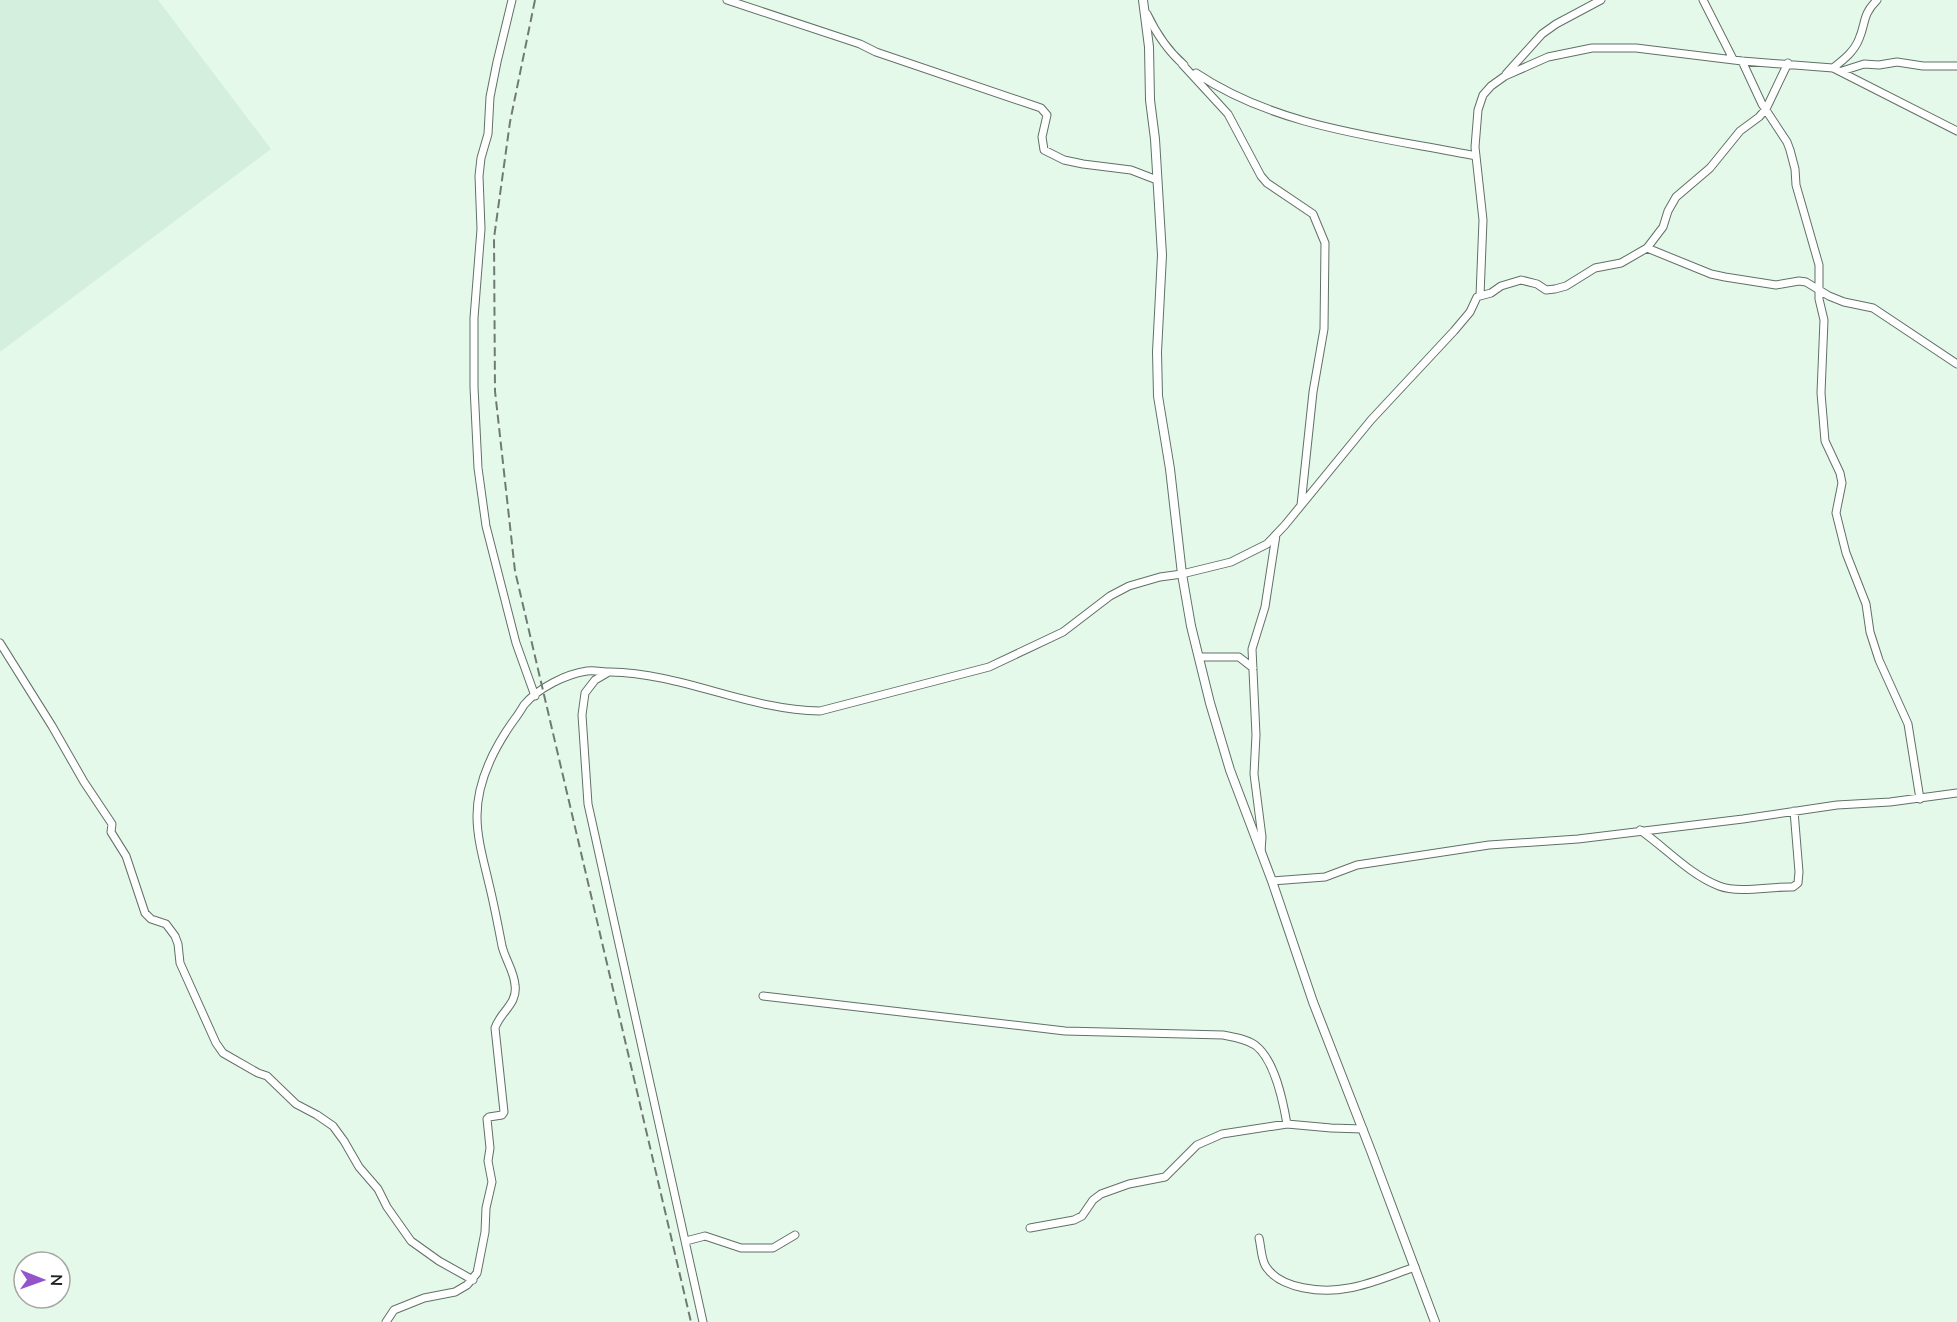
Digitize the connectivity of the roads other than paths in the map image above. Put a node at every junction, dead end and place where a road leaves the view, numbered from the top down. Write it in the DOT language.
graph roads {
  1 [pos="512,0"];
  2 [pos="727,0"];
  3 [pos="1601,0"];
  4 [pos="1703,0"];
  5 [pos="1877,0"];
  6 [pos="1144,4"];
  7 [pos="1733,59"];
  8 [pos="1742,61"];
  9 [pos="1788,63"];
  10 [pos="1182,64"];
  11 [pos="1957,66"];
  12 [pos="1833,68"];
  13 [pos="1842,71"];
  14 [pos="1505,76"];
  15 [pos="1766,109"];
  16 [pos="1957,130"];
  17 [pos="1476,156"];
  18 [pos="1157,180"];
  19 [pos="1647,248"];
  20 [pos="1819,290"];
  21 [pos="1480,296"];
  22 [pos="1957,364"];
  23 [pos="1301,506"];
  24 [pos="1276,535"];
  25 [pos="1182,574"];
  26 [pos="0,643"];
  27 [pos="1199,657"];
  28 [pos="1253,668"];
  29 [pos="610,672"];
  30 [pos="535,696"];
  31 [pos="1957,793"];
  32 [pos="1920,799"];
  33 [pos="1794,811"];
  34 [pos="1640,830"];
  35 [pos="1261,852"];
  36 [pos="1272,881"];
  37 [pos="763,996"];
  38 [pos="1287,1124"];
  39 [pos="1363,1129"];
  40 [pos="1030,1228"];
  41 [pos="795,1235"];
  42 [pos="1259,1238"];
  43 [pos="686,1240"];
  44 [pos="1415,1267"];
  45 [pos="473,1280"];
  46 [pos="386,1322"];
  47 [pos="703,1322"];
  48 [pos="1435,1322"];
  1 -- 30 [label="street"];
  2 -- 18 [label="street"];
  3 -- 14 [label="street"];
  4 -- 7 [label="street"];
  5 -- 12 [label="street"];
  6 -- 10 [label="street"];
  6 -- 18 [label="street"];
  7 -- 8 [label="street"];
  7 -- 14 [label="street"];
  8 -- 9 [label="street"];
  8 -- 15 [label="street"];
  9 -- 12 [label="street"];
  9 -- 15 [label="street"];
  10 -- 17 [label="street"];
  10 -- 23 [label="street"];
  11 -- 13 [label="street"];
  12 -- 13 [label="street"];
  13 -- 16 [label="street"];
  14 -- 17 [label="street"];
  15 -- 19 [label="street"];
  15 -- 20 [label="street"];
  17 -- 21 [label="street"];
  18 -- 25 [label="street"];
  19 -- 20 [label="street"];
  19 -- 21 [label="street"];
  20 -- 22 [label="street"];
  20 -- 32 [label="street"];
  21 -- 23 [label="street"];
  23 -- 24 [label="street"];
  24 -- 25 [label="street"];
  24 -- 28 [label="street"];
  25 -- 27 [label="street"];
  25 -- 29 [label="street"];
  26 -- 45 [label="street"];
  27 -- 28 [label="street"];
  27 -- 35 [label="street"];
  28 -- 35 [label="street"];
  29 -- 30 [label="street"];
  29 -- 43 [label="street"];
  30 -- 45 [label="street"];
  31 -- 32 [label="street"];
  32 -- 33 [label="street"];
  33 -- 34 [label="street"];
  33 -- 34 [label="street"];
  34 -- 36 [label="street"];
  35 -- 36 [label="street"];
  36 -- 39 [label="street"];
  37 -- 38 [label="street"];
  38 -- 39 [label="street"];
  38 -- 40 [label="street"];
  39 -- 44 [label="street"];
  41 -- 43 [label="street"];
  42 -- 44 [label="street"];
  43 -- 47 [label="street"];
  44 -- 48 [label="street"];
  45 -- 46 [label="street"];
}
